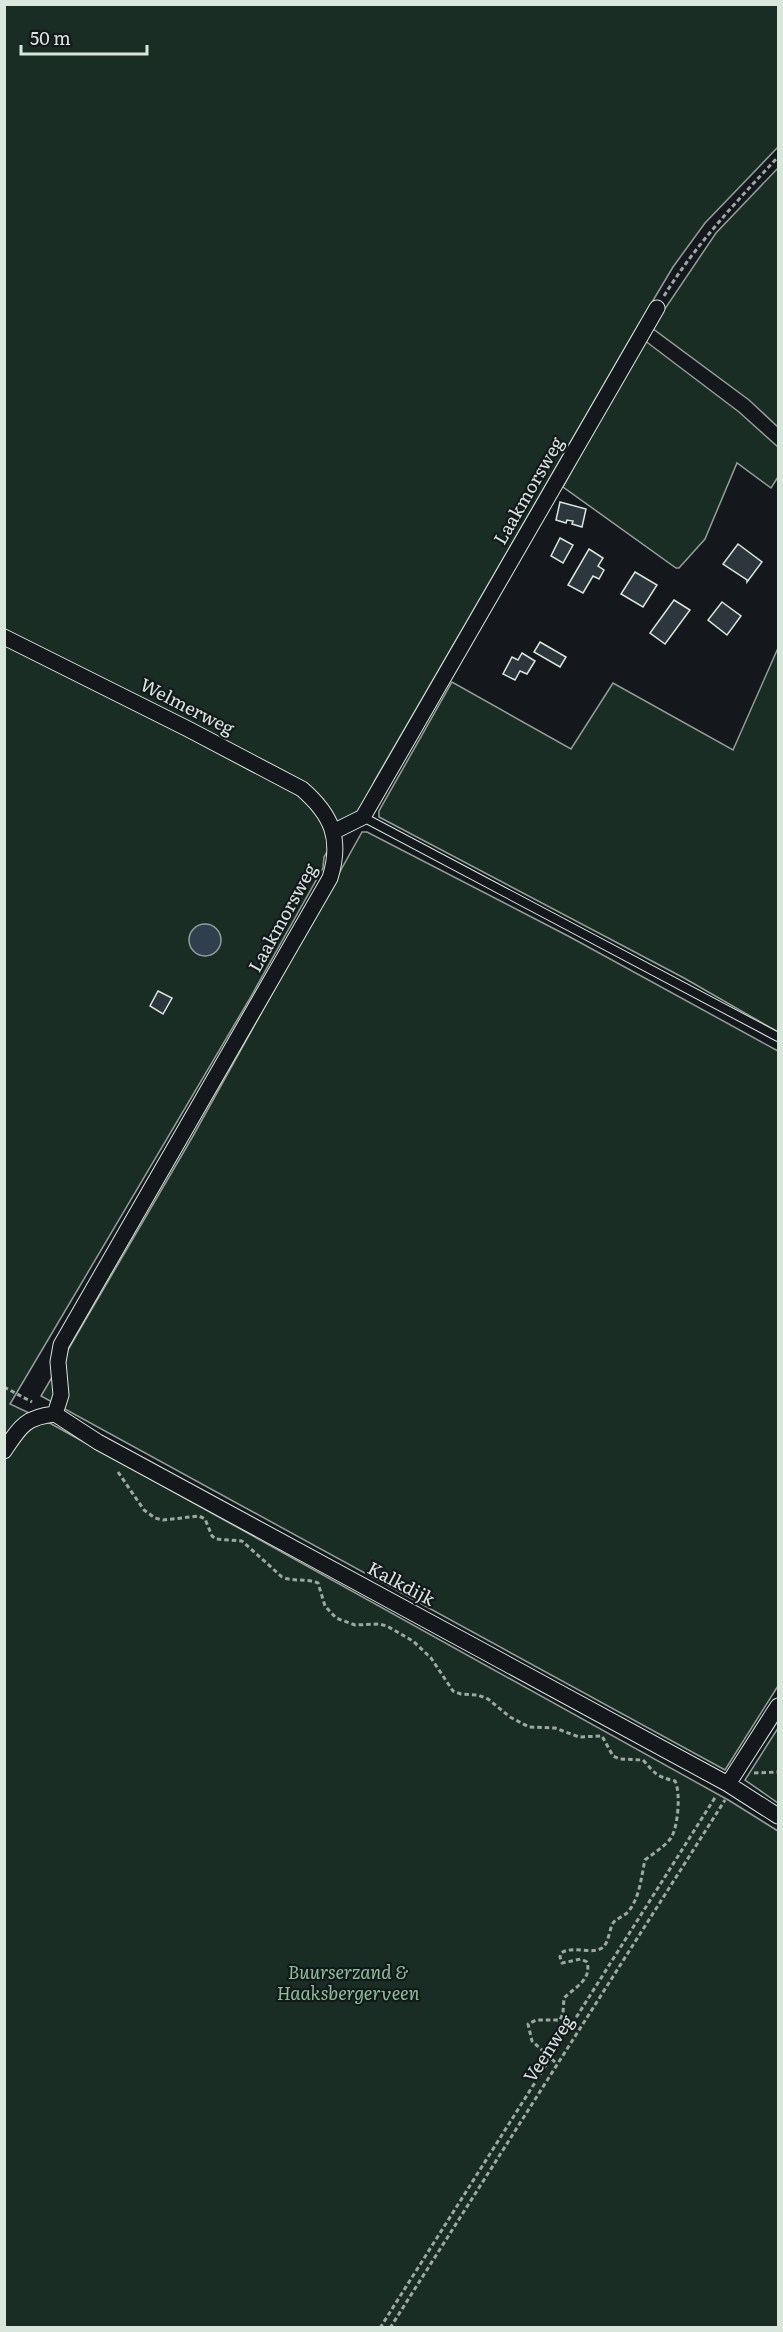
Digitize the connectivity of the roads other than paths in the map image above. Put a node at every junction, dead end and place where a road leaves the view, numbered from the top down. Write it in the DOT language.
graph roads {
  1 [pos="657,308"];
  2 [pos="4,637"];
  3 [pos="363,818"];
  4 [pos="333,832"];
  5 [pos="778,1037"];
  6 [pos="55,1413"];
  7 [pos="4,1451"];
  8 [pos="778,1706"];
  9 [pos="731,1779"];
  10 [pos="778,1816"];
  1 -- 3 [label="street, Laakmorsweg"];
  2 -- 4 [label="street, Welmerweg"];
  3 -- 4 [label="street"];
  3 -- 5 [label="lane"];
  4 -- 6 [label="street, Laakmorsweg"];
  6 -- 7 [label="street"];
  6 -- 9 [label="street, Kalkdijk"];
  8 -- 9 [label="street"];
  9 -- 10 [label="street, Kalkdijk"];
}
